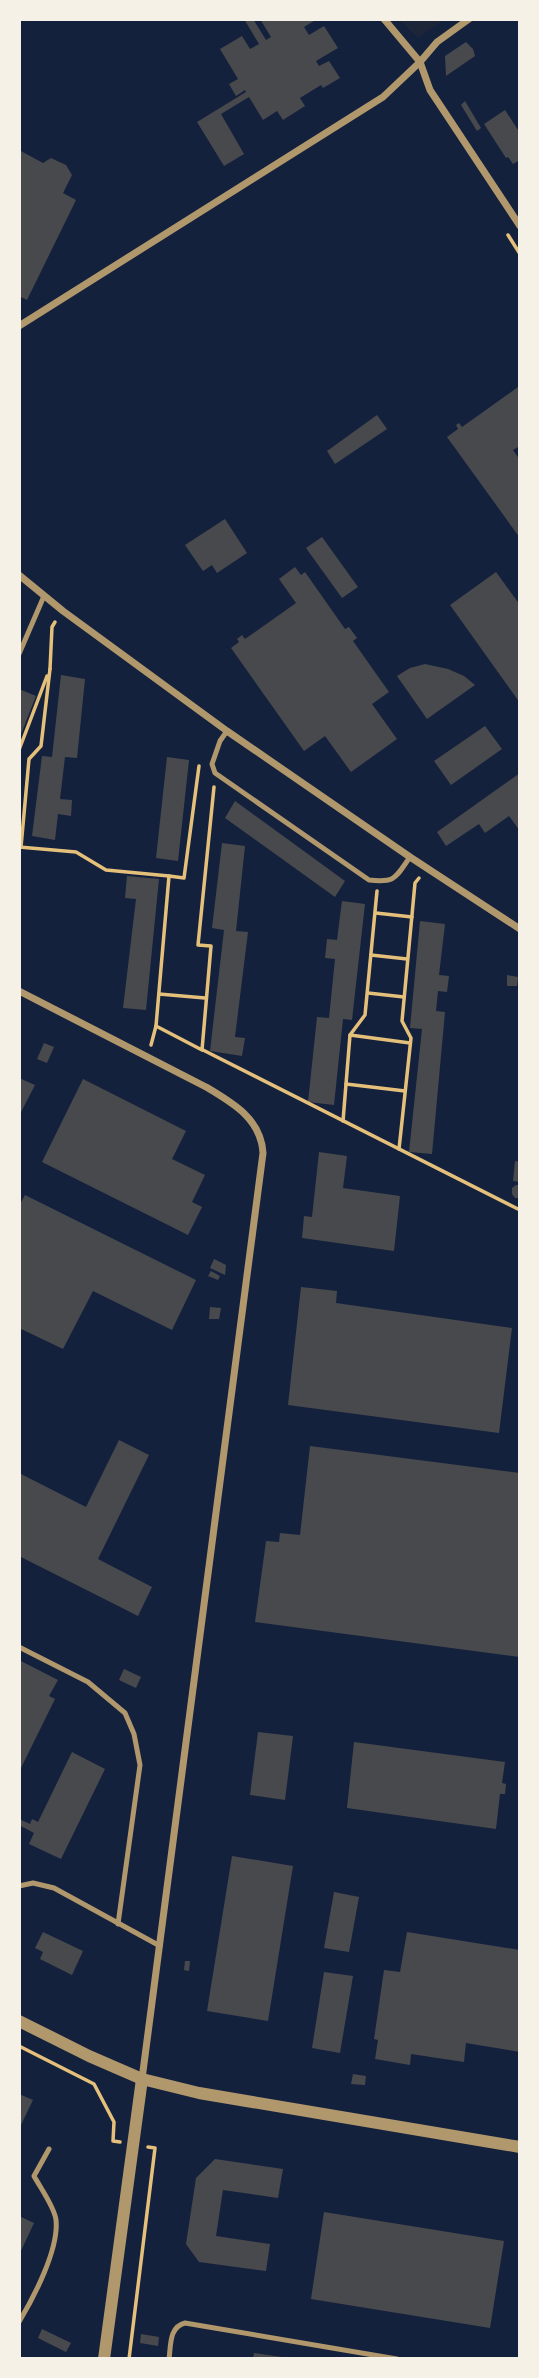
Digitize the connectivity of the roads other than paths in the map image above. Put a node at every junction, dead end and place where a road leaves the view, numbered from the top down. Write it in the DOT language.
graph roads {
  1 [pos="384,19"];
  2 [pos="469,19"];
  3 [pos="420,62"];
  4 [pos="520,226"];
  5 [pos="19,326"];
  6 [pos="19,575"];
  7 [pos="44,596"];
  8 [pos="19,654"];
  9 [pos="227,731"];
  10 [pos="410,857"];
  11 [pos="520,929"];
  12 [pos="19,990"];
  13 [pos="19,1647"];
  14 [pos="19,1886"];
  15 [pos="118,1924"];
  16 [pos="160,1946"];
  17 [pos="19,2021"];
  18 [pos="142,2078"];
  19 [pos="520,2147"];
  20 [pos="49,2149"];
  21 [pos="19,2322"];
  22 [pos="104,2359"];
  23 [pos="169,2359"];
  24 [pos="397,2359"];
  1 -- 3 [label="street"];
  2 -- 3 [label="street"];
  3 -- 4 [label="street"];
  3 -- 5 [label="street"];
  6 -- 7 [label="street"];
  7 -- 8 [label="lane"];
  7 -- 9 [label="street"];
  9 -- 10 [label="street"];
  9 -- 10 [label="lane"];
  10 -- 11 [label="street"];
  12 -- 16 [label="street"];
  13 -- 15 [label="lane"];
  14 -- 15 [label="lane"];
  15 -- 16 [label="lane"];
  16 -- 18 [label="street"];
  17 -- 18 [label="street"];
  18 -- 19 [label="street"];
  18 -- 22 [label="street"];
  20 -- 21 [label="lane"];
  23 -- 24 [label="lane"];
}
